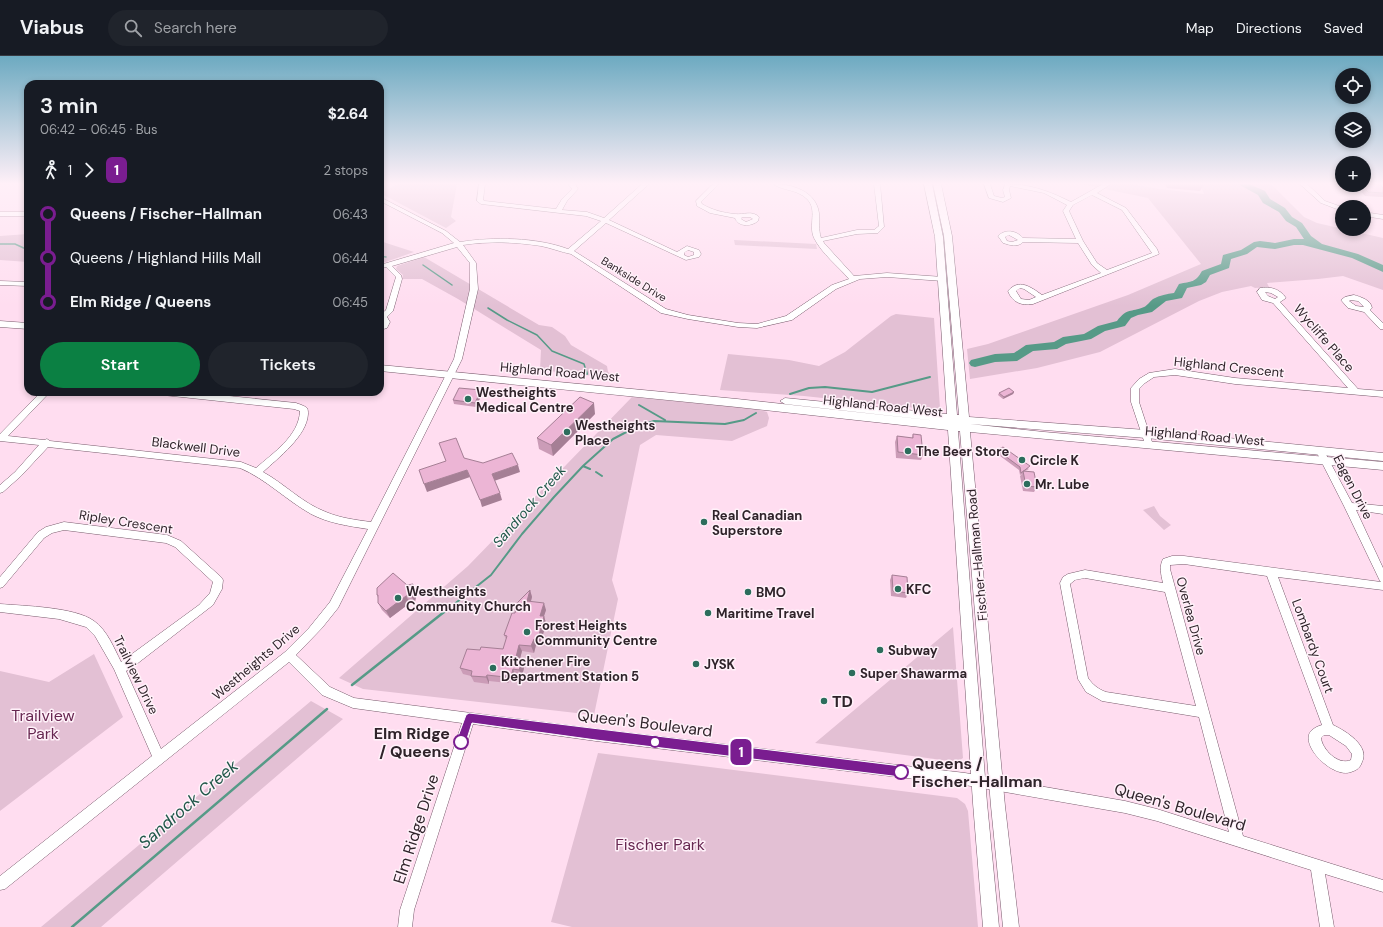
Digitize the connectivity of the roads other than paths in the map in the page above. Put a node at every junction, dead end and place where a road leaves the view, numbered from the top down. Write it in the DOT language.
graph roads {
  1 [pos="430,225"];
  2 [pos="600,225"];
  3 [pos="615,225"];
  4 [pos="816,225"];
  5 [pos="882,225"];
  6 [pos="936,225"];
  7 [pos="946,225"];
  8 [pos="1072,225"];
  9 [pos="1136,225"];
  10 [pos="819,240"];
  11 [pos="1021,240"];
  12 [pos="1080,241"];
  13 [pos="459,244"];
  14 [pos="569,252"];
  15 [pos="681,256"];
  16 [pos="384,266"];
  17 [pos="1106,273"];
  18 [pos="853,279"];
  19 [pos="943,279"];
  20 [pos="0,283"];
  21 [pos="24,284"];
  22 [pos="1041,298"];
  23 [pos="1276,301"];
  24 [pos="1365,309"];
  25 [pos="384,315"];
  26 [pos="0,324"];
  27 [pos="24,326"];
  28 [pos="1383,327"];
  29 [pos="0,329"];
  30 [pos="24,332"];
  31 [pos="384,362"];
  32 [pos="384,368"];
  33 [pos="452,372"];
  34 [pos="1355,391"];
  35 [pos="1383,394"];
  36 [pos="42,396"];
  37 [pos="201,396"];
  38 [pos="959,424"];
  39 [pos="1146,434"];
  40 [pos="0,438"];
  41 [pos="47,442"];
  42 [pos="1149,445"];
  43 [pos="1322,456"];
  44 [pos="1383,457"];
  45 [pos="1383,466"];
  46 [pos="257,472"];
  47 [pos="0,490"];
  48 [pos="1350,506"];
  49 [pos="1383,510"];
  50 [pos="374,526"];
  51 [pos="1271,572"];
  52 [pos="1383,578"];
  53 [pos="0,584"];
  54 [pos="1383,586"];
  55 [pos="1169,588"];
  56 [pos="0,608"];
  57 [pos="289,655"];
  58 [pos="119,669"];
  59 [pos="1202,712"];
  60 [pos="469,718"];
  61 [pos="1329,730"];
  62 [pos="159,759"];
  63 [pos="979,782"];
  64 [pos="997,784"];
  65 [pos="1238,841"];
  66 [pos="1317,866"];
  67 [pos="0,884"];
  68 [pos="1383,886"];
  69 [pos="405,927"];
  70 [pos="991,927"];
  71 [pos="1011,927"];
  72 [pos="1327,927"];
  1 -- 13 [label="street, Westheights Drive"];
  2 -- 14 [label="street"];
  3 -- 15 [label="street"];
  4 -- 10 [label="street"];
  5 -- 10 [label="street"];
  6 -- 19 [label="main road, Fischer-Hallman Road"];
  7 -- 38 [label="main road, Fischer-Hallman Road"];
  8 -- 12 [label="street"];
  9 -- 17 [label="street"];
  10 -- 18 [label="street"];
  11 -- 12 [label="street"];
  12 -- 17 [label="street"];
  13 -- 14 [label="street, Bankside Drive"];
  13 -- 16 [label="street, Bankside Drive"];
  13 -- 33 [label="street, Westheights Drive"];
  14 -- 18 [label="street, Bankside Drive"];
  16 -- 25 [label="street"];
  17 -- 22 [label="street"];
  18 -- 19 [label="street, Bankside Drive"];
  19 -- 38 [label="main road, Fischer-Hallman Road"];
  20 -- 21 [label="street"];
  23 -- 34 [label="street, Wycliffe Place"];
  24 -- 28 [label="street"];
  26 -- 27 [label="main road"];
  29 -- 30 [label="main road"];
  31 -- 33 [label="main road, Highland Road West"];
  32 -- 33 [label="main road, Highland Road West"];
  33 -- 38 [label="main road, Highland Road West"];
  33 -- 50 [label="street, Westheights Drive"];
  34 -- 35 [label="street, Highland Crescent"];
  34 -- 39 [label="street, Highland Crescent"];
  36 -- 40 [label="street"];
  37 -- 46 [label="street"];
  38 -- 39 [label="main road, Highland Road West"];
  38 -- 42 [label="main road, Highland Road West"];
  38 -- 63 [label="main road, Fischer-Hallman Road"];
  38 -- 64 [label="main road, Fischer-Hallman Road"];
  39 -- 42 [label="street, Highland Crescent"];
  39 -- 43 [label="main road, Highland Road West"];
  40 -- 41 [label="street, Blackwell Drive"];
  41 -- 46 [label="street, Blackwell Drive"];
  41 -- 47 [label="street"];
  42 -- 43 [label="main road, Highland Road West"];
  43 -- 44 [label="main road, Highland Road West"];
  43 -- 45 [label="main road, Highland Road West"];
  43 -- 48 [label="street, Eagen Drive"];
  46 -- 50 [label="street, Blackwell Drive"];
  48 -- 49 [label="street"];
  48 -- 52 [label="street, Eagen Drive"];
  50 -- 57 [label="street, Westheights Drive"];
  51 -- 54 [label="street, Overlea Drive"];
  51 -- 55 [label="street, Overlea Drive"];
  51 -- 61 [label="street, Lombardy Court"];
  53 -- 58 [label="street, Ripley Crescent"];
  55 -- 59 [label="street, Overlea Drive"];
  55 -- 59 [label="street"];
  56 -- 58 [label="street, Trailview Drive"];
  57 -- 60 [label="street, Queen's Boulevard"];
  57 -- 62 [label="street, Westheights Drive"];
  58 -- 62 [label="street, Trailview Drive"];
  59 -- 65 [label="street, Overlea Drive"];
  60 -- 63 [label="street, Queen's Boulevard"];
  60 -- 69 [label="street, Elm Ridge Drive"];
  62 -- 67 [label="street, Westheights Drive"];
  63 -- 64 [label="street, Queen's Boulevard"];
  63 -- 70 [label="main road, Fischer-Hallman Road"];
  64 -- 65 [label="street, Queen's Boulevard"];
  64 -- 71 [label="main road, Fischer-Hallman Road"];
  65 -- 66 [label="street, Queen's Boulevard"];
  66 -- 68 [label="street, Queen's Boulevard"];
  66 -- 72 [label="street"];
}
